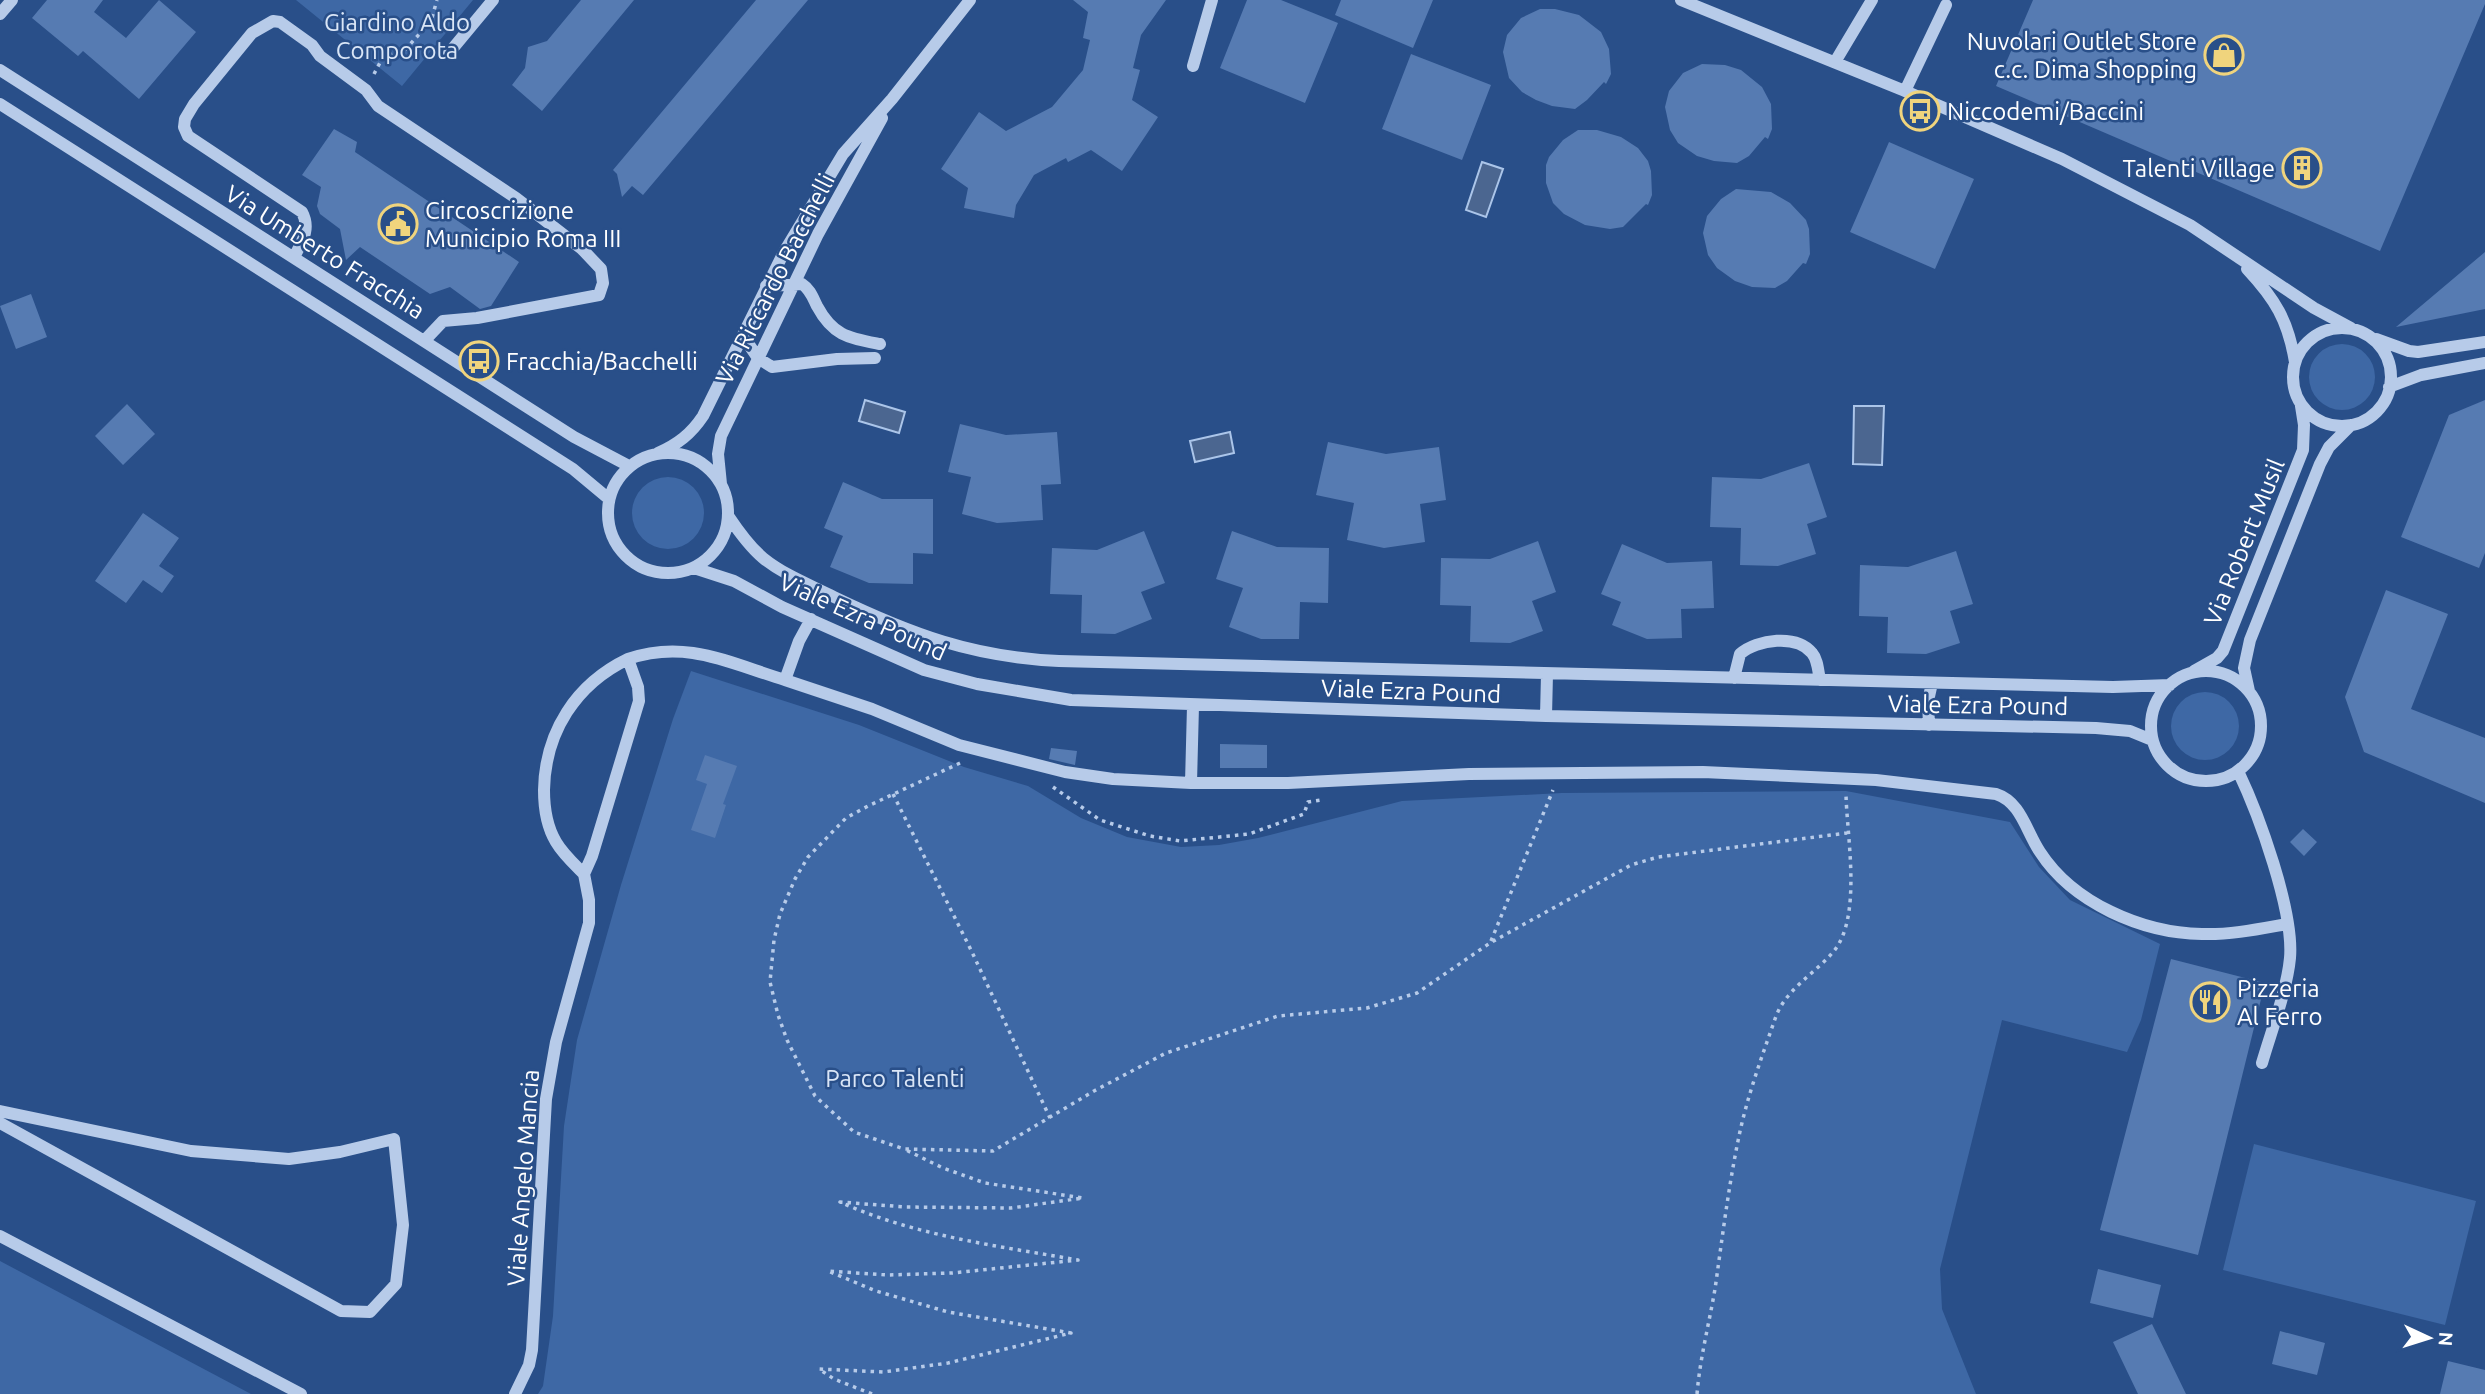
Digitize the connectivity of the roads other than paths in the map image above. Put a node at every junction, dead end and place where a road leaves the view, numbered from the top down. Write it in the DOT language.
graph roads {
  1 [pos="12,0"];
  2 [pos="493,0"];
  3 [pos="970,0"];
  4 [pos="1212,0"];
  5 [pos="1681,0"];
  6 [pos="1872,0"];
  7 [pos="1946,5"];
  8 [pos="0,14"];
  9 [pos="449,53"];
  10 [pos="1835,62"];
  11 [pos="1193,66"];
  12 [pos="0,70"];
  13 [pos="1905,91"];
  14 [pos="892,99"];
  15 [pos="0,104"];
  16 [pos="2229,251"];
  17 [pos="294,257"];
  18 [pos="793,285"];
  19 [pos="766,286"];
  20 [pos="2351,328"];
  21 [pos="743,336"];
  22 [pos="2370,337"];
  23 [pos="425,340"];
  24 [pos="2485,342"];
  25 [pos="880,344"];
  26 [pos="758,358"];
  27 [pos="875,358"];
  28 [pos="2295,362"];
  29 [pos="2485,363"];
  30 [pos="2389,387"];
  31 [pos="2301,405"];
  32 [pos="2351,425"];
  33 [pos="658,453"];
  34 [pos="629,466"];
  35 [pos="721,484"];
  36 [pos="609,499"];
  37 [pos="729,517"];
  38 [pos="694,568"];
  39 [pos="811,619"];
  40 [pos="628,659"];
  41 [pos="1547,674"];
  42 [pos="2187,674"];
  43 [pos="1734,678"];
  44 [pos="785,680"];
  45 [pos="1820,680"];
  46 [pos="1932,683"];
  47 [pos="2170,685"];
  48 [pos="2249,692"];
  49 [pos="1193,706"];
  50 [pos="1545,716"];
  51 [pos="1929,724"];
  52 [pos="2152,740"];
  53 [pos="2238,771"];
  54 [pos="1191,783"];
  55 [pos="584,874"];
  56 [pos="2287,924"];
  57 [pos="2262,1063"];
  58 [pos="0,1111"];
  59 [pos="0,1122"];
  60 [pos="0,1236"];
  61 [pos="301,1394"];
  62 [pos="515,1394"];
  1 -- 8 [label="street"];
  2 -- 9 [label="street"];
  3 -- 14 [label="street, Via Riccardo Bacchelli"];
  4 -- 11 [label="street"];
  5 -- 10 [label="street"];
  6 -- 10 [label="street"];
  7 -- 13 [label="street"];
  10 -- 13 [label="street"];
  12 -- 17 [label="street, Via Umberto Fracchia"];
  13 -- 16 [label="street"];
  14 -- 18 [label="street, Via Riccardo Bacchelli"];
  14 -- 19 [label="street, Via Riccardo Bacchelli"];
  15 -- 36 [label="street, Via Umberto Fracchia"];
  16 -- 20 [label="street"];
  16 -- 28 [label="street"];
  17 -- 23 [label="street, Via Umberto Fracchia"];
  17 -- 23 [label="street"];
  18 -- 19 [label="street"];
  18 -- 25 [label="street"];
  18 -- 26 [label="street, Via Riccardo Bacchelli"];
  19 -- 21 [label="street, Via Riccardo Bacchelli"];
  20 -- 22 [label="street"];
  20 -- 28 [label="street"];
  21 -- 26 [label="street"];
  21 -- 33 [label="street, Via Riccardo Bacchelli"];
  22 -- 24 [label="street"];
  22 -- 30 [label="street"];
  23 -- 34 [label="street, Via Umberto Fracchia"];
  26 -- 27 [label="street"];
  26 -- 35 [label="street, Via Riccardo Bacchelli"];
  28 -- 31 [label="street"];
  29 -- 30 [label="street"];
  30 -- 32 [label="street"];
  31 -- 32 [label="street"];
  31 -- 42 [label="street, Via Robert Musil"];
  32 -- 48 [label="street, Via Robert Musil"];
  33 -- 34 [label="street"];
  33 -- 35 [label="street"];
  34 -- 36 [label="street"];
  35 -- 37 [label="street"];
  36 -- 38 [label="street"];
  37 -- 38 [label="street"];
  37 -- 41 [label="street, Viale Ezra Pound"];
  38 -- 39 [label="street, Viale Ezra Pound"];
  39 -- 44 [label="street"];
  39 -- 49 [label="street, Viale Ezra Pound"];
  40 -- 44 [label="street"];
  40 -- 55 [label="street, Viale Angelo Mancia"];
  40 -- 55 [label="street"];
  41 -- 43 [label="street, Viale Ezra Pound"];
  41 -- 50 [label="street"];
  42 -- 47 [label="street"];
  42 -- 48 [label="street"];
  43 -- 45 [label="street, Viale Ezra Pound"];
  43 -- 45 [label="street"];
  44 -- 54 [label="street"];
  45 -- 46 [label="street, Viale Ezra Pound"];
  46 -- 47 [label="street, Viale Ezra Pound"];
  46 -- 51 [label="street"];
  47 -- 52 [label="street"];
  48 -- 53 [label="street"];
  49 -- 50 [label="street, Viale Ezra Pound"];
  49 -- 54 [label="street"];
  50 -- 51 [label="street, Viale Ezra Pound"];
  51 -- 52 [label="street, Viale Ezra Pound"];
  52 -- 53 [label="street"];
  53 -- 56 [label="street"];
  54 -- 56 [label="street"];
  55 -- 62 [label="street, Viale Angelo Mancia"];
  56 -- 57 [label="street"];
  58 -- 59 [label="street"];
  60 -- 61 [label="street"];
}
